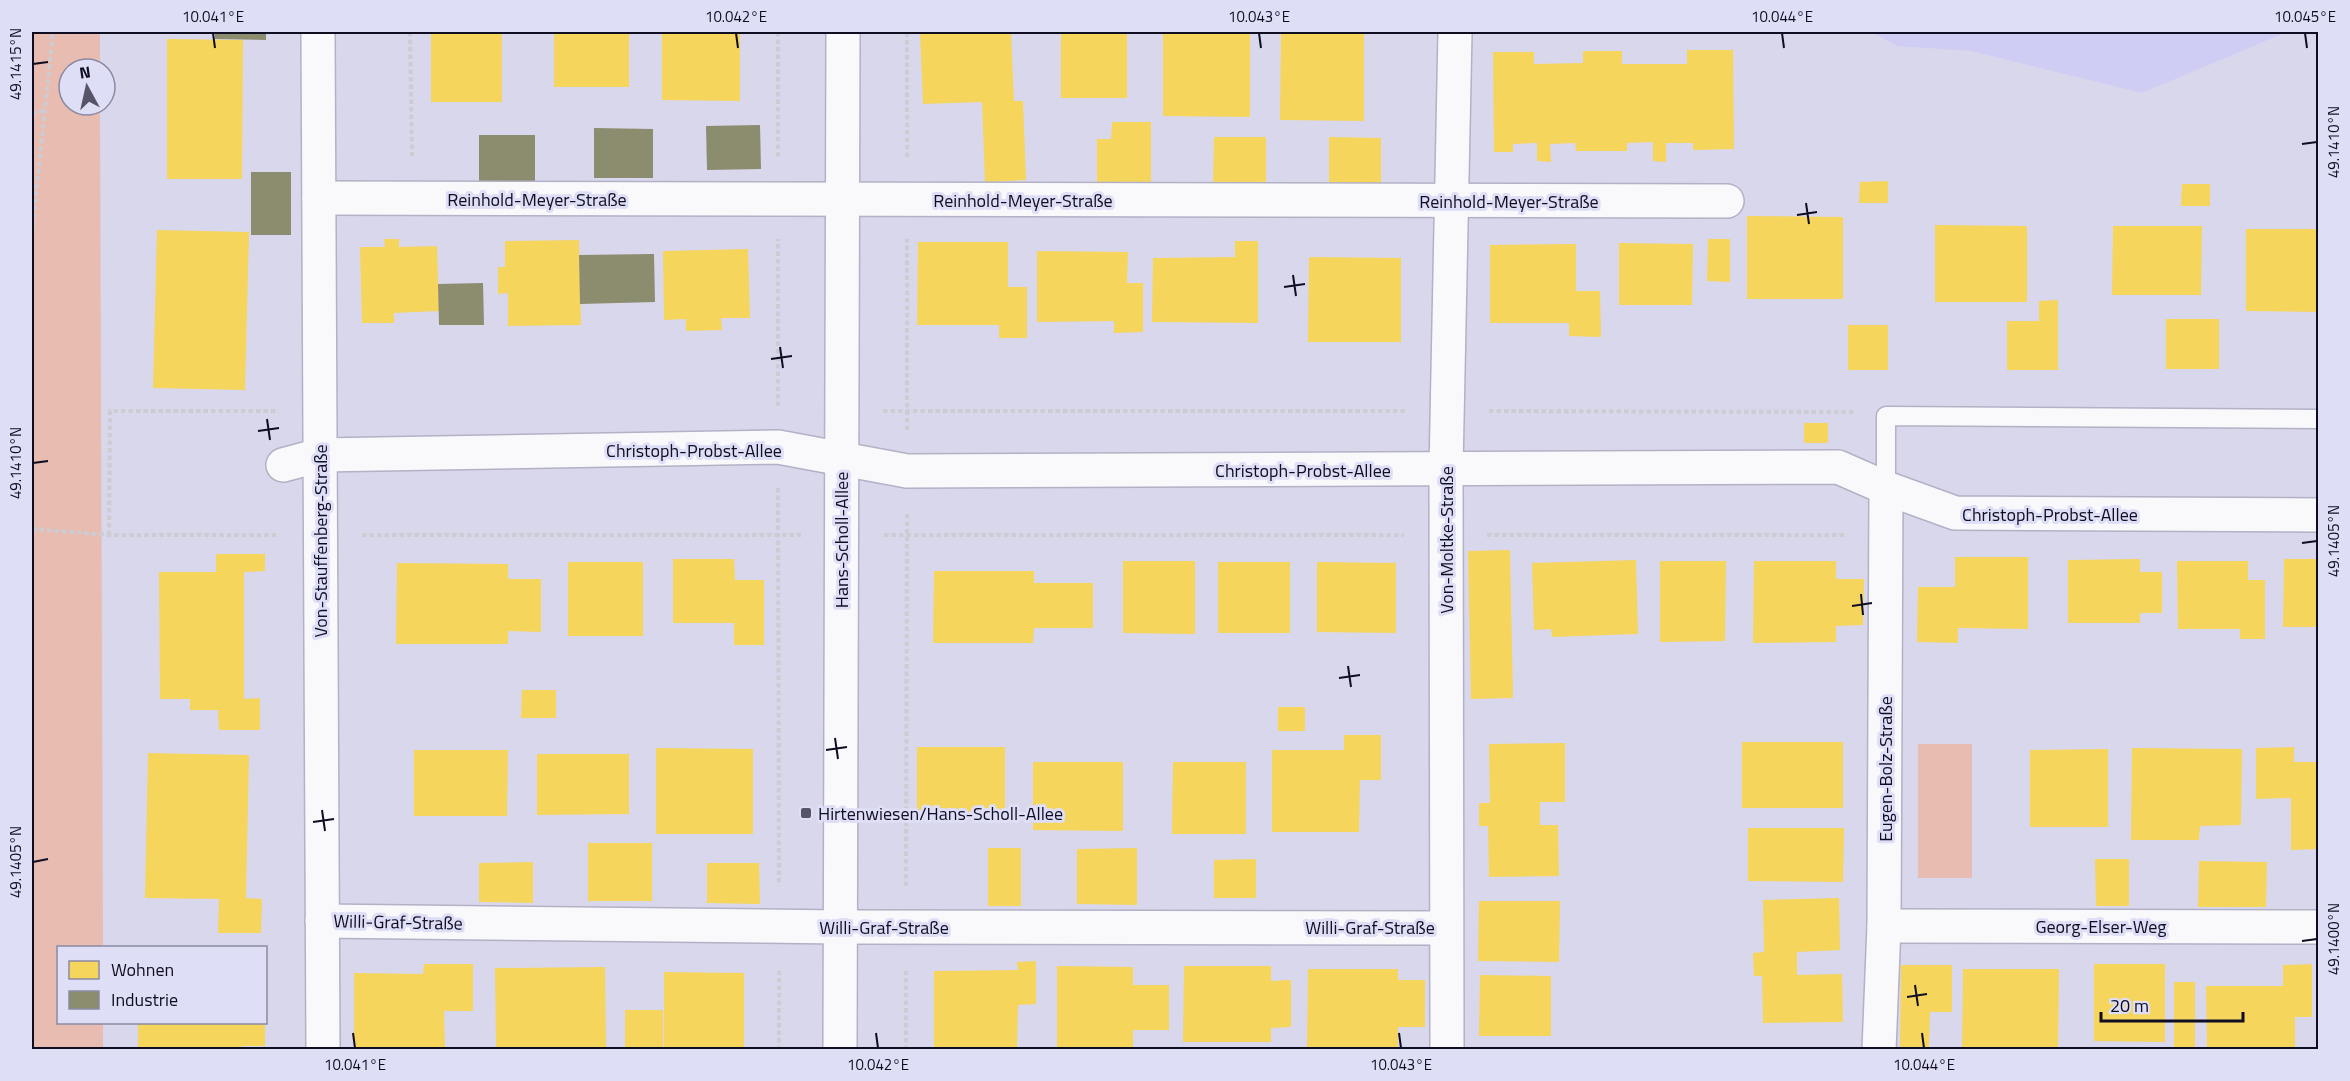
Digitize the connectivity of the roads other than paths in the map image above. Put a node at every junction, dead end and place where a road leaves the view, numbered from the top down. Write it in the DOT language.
graph roads {
  1 [pos="318,32"];
  2 [pos="843,32"];
  3 [pos="1455,32"];
  4 [pos="319,198"];
  5 [pos="842,199"];
  6 [pos="1453,201"];
  7 [pos="1727,201"];
  8 [pos="2319,419"];
  9 [pos="320,455"];
  10 [pos="842,459"];
  11 [pos="283,465"];
  12 [pos="1446,469"];
  13 [pos="1886,488"];
  14 [pos="2319,515"];
  15 [pos="322,921"];
  16 [pos="1884,926"];
  17 [pos="840,927"];
  18 [pos="2319,927"];
  19 [pos="1446,928"];
  20 [pos="323,1050"];
  21 [pos="840,1050"];
  22 [pos="1446,1050"];
  23 [pos="1879,1050"];
  1 -- 4 [label="street, Von-Stauffenberg-Straße"];
  2 -- 5 [label="street, Hans-Scholl-Allee"];
  3 -- 6 [label="street, Von-Moltke-Straße"];
  4 -- 5 [label="street, Reinhold-Meyer-Straße"];
  4 -- 9 [label="street, Von-Stauffenberg-Straße"];
  5 -- 6 [label="street, Reinhold-Meyer-Straße"];
  5 -- 10 [label="street, Hans-Scholl-Allee"];
  6 -- 7 [label="street, Reinhold-Meyer-Straße"];
  6 -- 12 [label="street, Von-Moltke-Straße"];
  8 -- 13 [label="lane"];
  9 -- 10 [label="street, Christoph-Probst-Allee"];
  9 -- 11 [label="street, Christoph-Probst-Allee"];
  9 -- 15 [label="street, Von-Stauffenberg-Straße"];
  10 -- 12 [label="street, Christoph-Probst-Allee"];
  10 -- 17 [label="street, Hans-Scholl-Allee"];
  12 -- 13 [label="street, Christoph-Probst-Allee"];
  12 -- 19 [label="street, Von-Moltke-Straße"];
  13 -- 14 [label="street, Christoph-Probst-Allee"];
  13 -- 16 [label="street, Eugen-Bolz-Straße"];
  15 -- 17 [label="street, Willi-Graf-Straße"];
  15 -- 20 [label="street, Von-Stauffenberg-Straße"];
  16 -- 18 [label="street, Georg-Elser-Weg"];
  16 -- 23 [label="street, Eugen-Bolz-Straße"];
  17 -- 19 [label="street, Willi-Graf-Straße"];
  17 -- 21 [label="street, Hans-Scholl-Allee"];
  19 -- 22 [label="street, Von-Moltke-Straße"];
}
